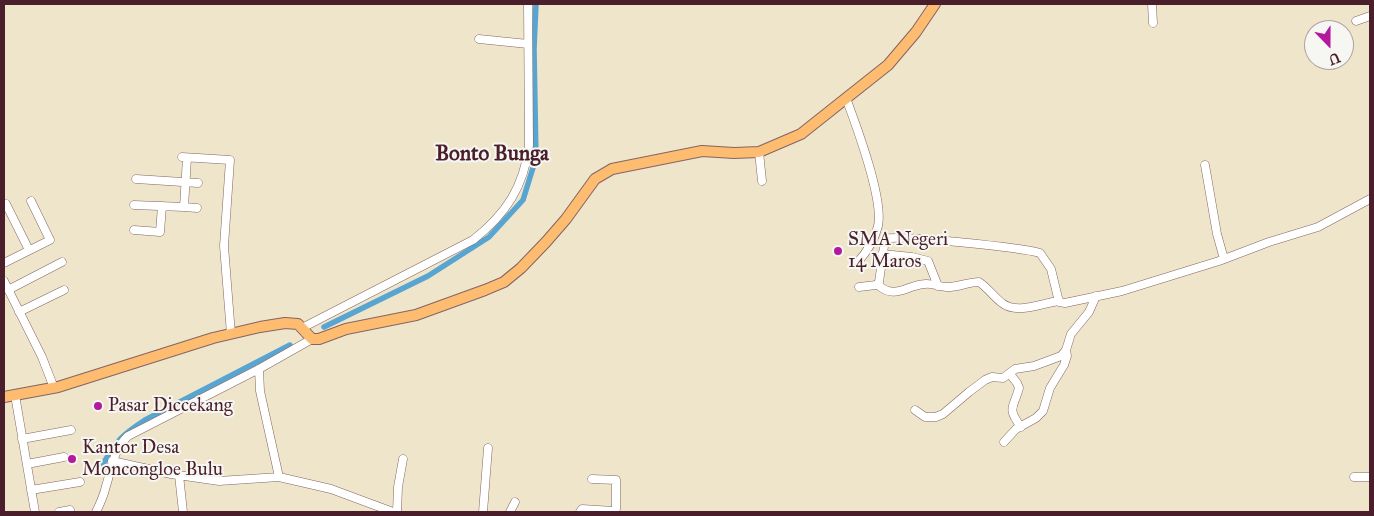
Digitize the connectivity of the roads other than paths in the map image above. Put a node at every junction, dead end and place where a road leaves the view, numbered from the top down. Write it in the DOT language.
graph roads {
  1 [pos="528,4"];
  2 [pos="935,4"];
  3 [pos="1152,4"];
  4 [pos="1370,16"];
  5 [pos="1356,21"];
  6 [pos="1154,23"];
  7 [pos="479,39"];
  8 [pos="528,44"];
  9 [pos="846,98"];
  10 [pos="759,152"];
  11 [pos="1205,165"];
  12 [pos="136,179"];
  13 [pos="762,180"];
  14 [pos="186,182"];
  15 [pos="198,183"];
  16 [pos="1370,199"];
  17 [pos="31,202"];
  18 [pos="6,204"];
  19 [pos="134,205"];
  20 [pos="162,206"];
  21 [pos="184,208"];
  22 [pos="197,208"];
  23 [pos="134,230"];
  24 [pos="29,250"];
  25 [pos="882,254"];
  26 [pos="1224,259"];
  27 [pos="4,261"];
  28 [pos="62,262"];
  29 [pos="857,263"];
  30 [pos="4,281"];
  31 [pos="878,284"];
  32 [pos="938,286"];
  33 [pos="859,287"];
  34 [pos="8,290"];
  35 [pos="64,290"];
  36 [pos="1096,296"];
  37 [pos="1059,301"];
  38 [pos="20,312"];
  39 [pos="302,328"];
  40 [pos="231,334"];
  41 [pos="312,338"];
  42 [pos="1066,350"];
  43 [pos="259,369"];
  44 [pos="1010,374"];
  45 [pos="54,388"];
  46 [pos="15,395"];
  47 [pos="4,397"];
  48 [pos="916,410"];
  49 [pos="1021,427"];
  50 [pos="71,430"];
  51 [pos="22,438"];
  52 [pos="1004,442"];
  53 [pos="488,448"];
  54 [pos="64,457"];
  55 [pos="403,458"];
  56 [pos="112,461"];
  57 [pos="26,464"];
  58 [pos="179,475"];
  59 [pos="279,477"];
  60 [pos="1354,477"];
  61 [pos="1370,477"];
  62 [pos="592,479"];
  63 [pos="80,482"];
  64 [pos="31,490"];
  65 [pos="515,502"];
  66 [pos="70,510"];
  67 [pos="35,512"];
  68 [pos="59,512"];
  69 [pos="96,512"];
  70 [pos="183,512"];
  71 [pos="393,512"];
  72 [pos="397,512"];
  73 [pos="484,512"];
  74 [pos="510,512"];
  75 [pos="580,512"];
  1 -- 8 [label="street"];
  2 -- 9 [label="main road"];
  3 -- 6 [label="street"];
  4 -- 5 [label="street"];
  7 -- 8 [label="street"];
  8 -- 39 [label="street"];
  9 -- 10 [label="main road"];
  9 -- 29 [label="street"];
  10 -- 13 [label="street"];
  10 -- 41 [label="main road"];
  11 -- 26 [label="street"];
  12 -- 14 [label="street"];
  14 -- 15 [label="street"];
  14 -- 21 [label="street"];
  14 -- 40 [label="street"];
  16 -- 26 [label="street"];
  17 -- 24 [label="street"];
  18 -- 24 [label="street"];
  19 -- 20 [label="street"];
  20 -- 21 [label="street"];
  20 -- 23 [label="street"];
  21 -- 22 [label="street"];
  24 -- 27 [label="street"];
  25 -- 31 [label="street"];
  25 -- 32 [label="street"];
  25 -- 37 [label="street"];
  26 -- 36 [label="street"];
  28 -- 34 [label="street"];
  30 -- 34 [label="street"];
  31 -- 32 [label="street"];
  31 -- 33 [label="street"];
  32 -- 37 [label="street"];
  34 -- 38 [label="street"];
  35 -- 38 [label="street"];
  36 -- 37 [label="street"];
  36 -- 42 [label="street"];
  38 -- 45 [label="street"];
  39 -- 40 [label="main road"];
  39 -- 41 [label="main road"];
  40 -- 45 [label="main road"];
  41 -- 43 [label="street"];
  42 -- 44 [label="street"];
  42 -- 49 [label="street"];
  43 -- 56 [label="street"];
  43 -- 59 [label="street"];
  44 -- 48 [label="street"];
  44 -- 49 [label="street"];
  45 -- 46 [label="main road"];
  46 -- 47 [label="main road"];
  46 -- 51 [label="street"];
  49 -- 52 [label="street"];
  50 -- 51 [label="street"];
  51 -- 57 [label="street"];
  53 -- 73 [label="street"];
  54 -- 57 [label="street"];
  55 -- 72 [label="street"];
  56 -- 58 [label="street"];
  56 -- 69 [label="street"];
  57 -- 64 [label="street"];
  58 -- 59 [label="street"];
  58 -- 70 [label="street"];
  59 -- 71 [label="street"];
  60 -- 61 [label="street"];
  62 -- 75 [label="street"];
  63 -- 64 [label="street"];
  64 -- 67 [label="street"];
  65 -- 74 [label="street"];
  66 -- 68 [label="street"];
}
